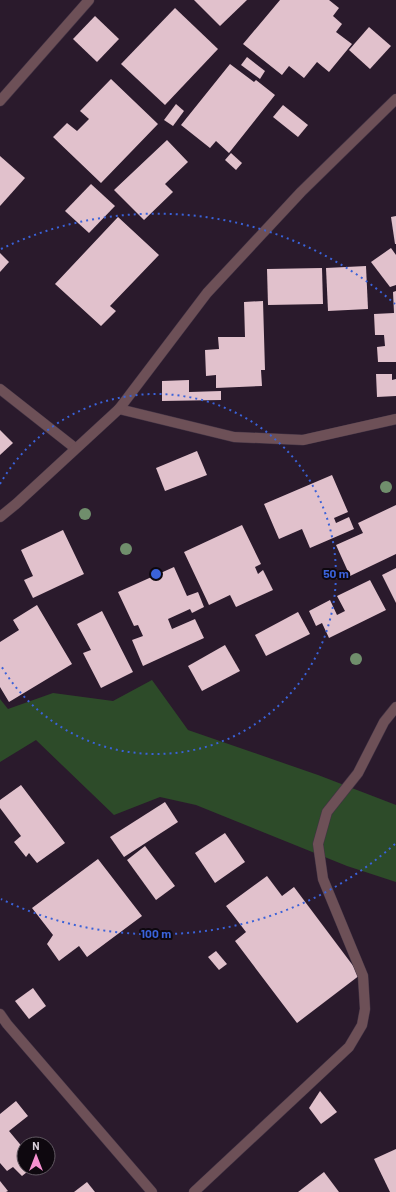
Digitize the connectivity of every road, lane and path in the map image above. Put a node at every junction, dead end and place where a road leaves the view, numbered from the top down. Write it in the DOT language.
graph roads {
  1 [pos="89,0"];
  2 [pos="396,99"];
  3 [pos="0,101"];
  4 [pos="0,389"];
  5 [pos="119,409"];
  6 [pos="396,419"];
  7 [pos="75,448"];
  8 [pos="0,517"];
  9 [pos="396,707"];
  10 [pos="0,1014"];
  11 [pos="3,1026"];
  12 [pos="152,1192"];
  13 [pos="194,1192"];
  1 -- 3 [label="street"];
  2 -- 5 [label="street"];
  4 -- 7 [label="street"];
  5 -- 6 [label="street"];
  5 -- 7 [label="street"];
  7 -- 8 [label="street"];
  9 -- 13 [label="street"];
  10 -- 11 [label="street"];
  11 -- 12 [label="street"];
}
